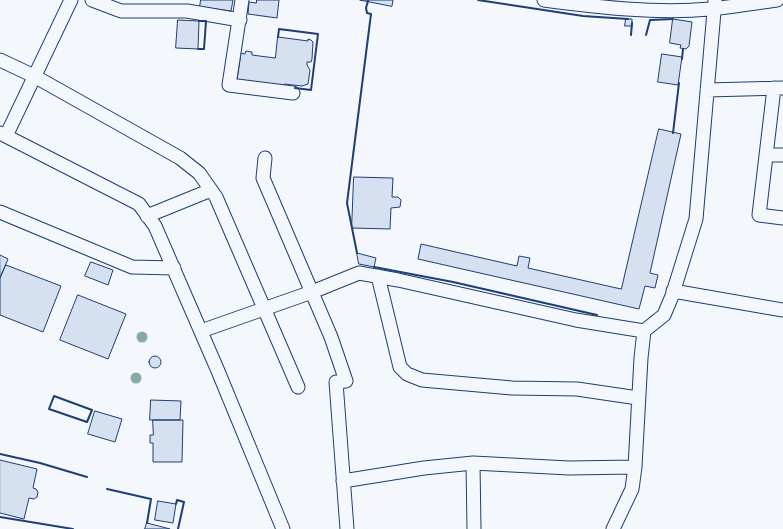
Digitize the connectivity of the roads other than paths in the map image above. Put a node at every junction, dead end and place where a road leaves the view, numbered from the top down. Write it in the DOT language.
graph roads {
  1 [pos="71,0"];
  2 [pos="92,0"];
  3 [pos="242,0"];
  4 [pos="544,0"];
  5 [pos="777,0"];
  6 [pos="759,1"];
  7 [pos="580,2"];
  8 [pos="644,4"];
  9 [pos="715,4"];
  10 [pos="240,20"];
  11 [pos="0,60"];
  12 [pos="34,76"];
  13 [pos="778,88"];
  14 [pos="707,90"];
  15 [pos="293,93"];
  16 [pos="3,134"];
  17 [pos="767,155"];
  18 [pos="783,155"];
  19 [pos="265,158"];
  20 [pos="210,190"];
  21 [pos="0,212"];
  22 [pos="147,216"];
  23 [pos="783,218"];
  24 [pos="174,268"];
  25 [pos="378,276"];
  26 [pos="674,291"];
  27 [pos="312,292"];
  28 [pos="264,309"];
  29 [pos="783,310"];
  30 [pos="201,331"];
  31 [pos="644,331"];
  32 [pos="298,388"];
  33 [pos="638,398"];
  34 [pos="473,463"];
  35 [pos="635,467"];
  36 [pos="343,481"];
  37 [pos="282,529"];
  38 [pos="346,529"];
  39 [pos="474,529"];
  40 [pos="613,529"];
  1 -- 12 [label="street"];
  2 -- 10 [label="street"];
  3 -- 10 [label="street"];
  4 -- 7 [label="street"];
  5 -- 6 [label="street"];
  6 -- 9 [label="street"];
  7 -- 8 [label="street"];
  8 -- 9 [label="street"];
  9 -- 14 [label="street"];
  10 -- 15 [label="street"];
  11 -- 12 [label="street"];
  12 -- 16 [label="street"];
  12 -- 20 [label="street"];
  13 -- 14 [label="street"];
  13 -- 17 [label="street"];
  14 -- 26 [label="street"];
  16 -- 22 [label="street"];
  17 -- 18 [label="street"];
  17 -- 23 [label="street"];
  19 -- 27 [label="street"];
  20 -- 22 [label="street"];
  20 -- 28 [label="street"];
  21 -- 24 [label="street"];
  22 -- 24 [label="street"];
  24 -- 30 [label="street"];
  25 -- 27 [label="street"];
  25 -- 31 [label="street"];
  25 -- 33 [label="street"];
  26 -- 29 [label="street"];
  26 -- 31 [label="street"];
  27 -- 28 [label="street"];
  27 -- 36 [label="street"];
  28 -- 30 [label="street"];
  28 -- 32 [label="street"];
  30 -- 37 [label="street"];
  31 -- 33 [label="street"];
  33 -- 35 [label="street"];
  34 -- 35 [label="street"];
  34 -- 36 [label="street"];
  34 -- 39 [label="street"];
  35 -- 40 [label="street"];
  36 -- 38 [label="street"];
}
